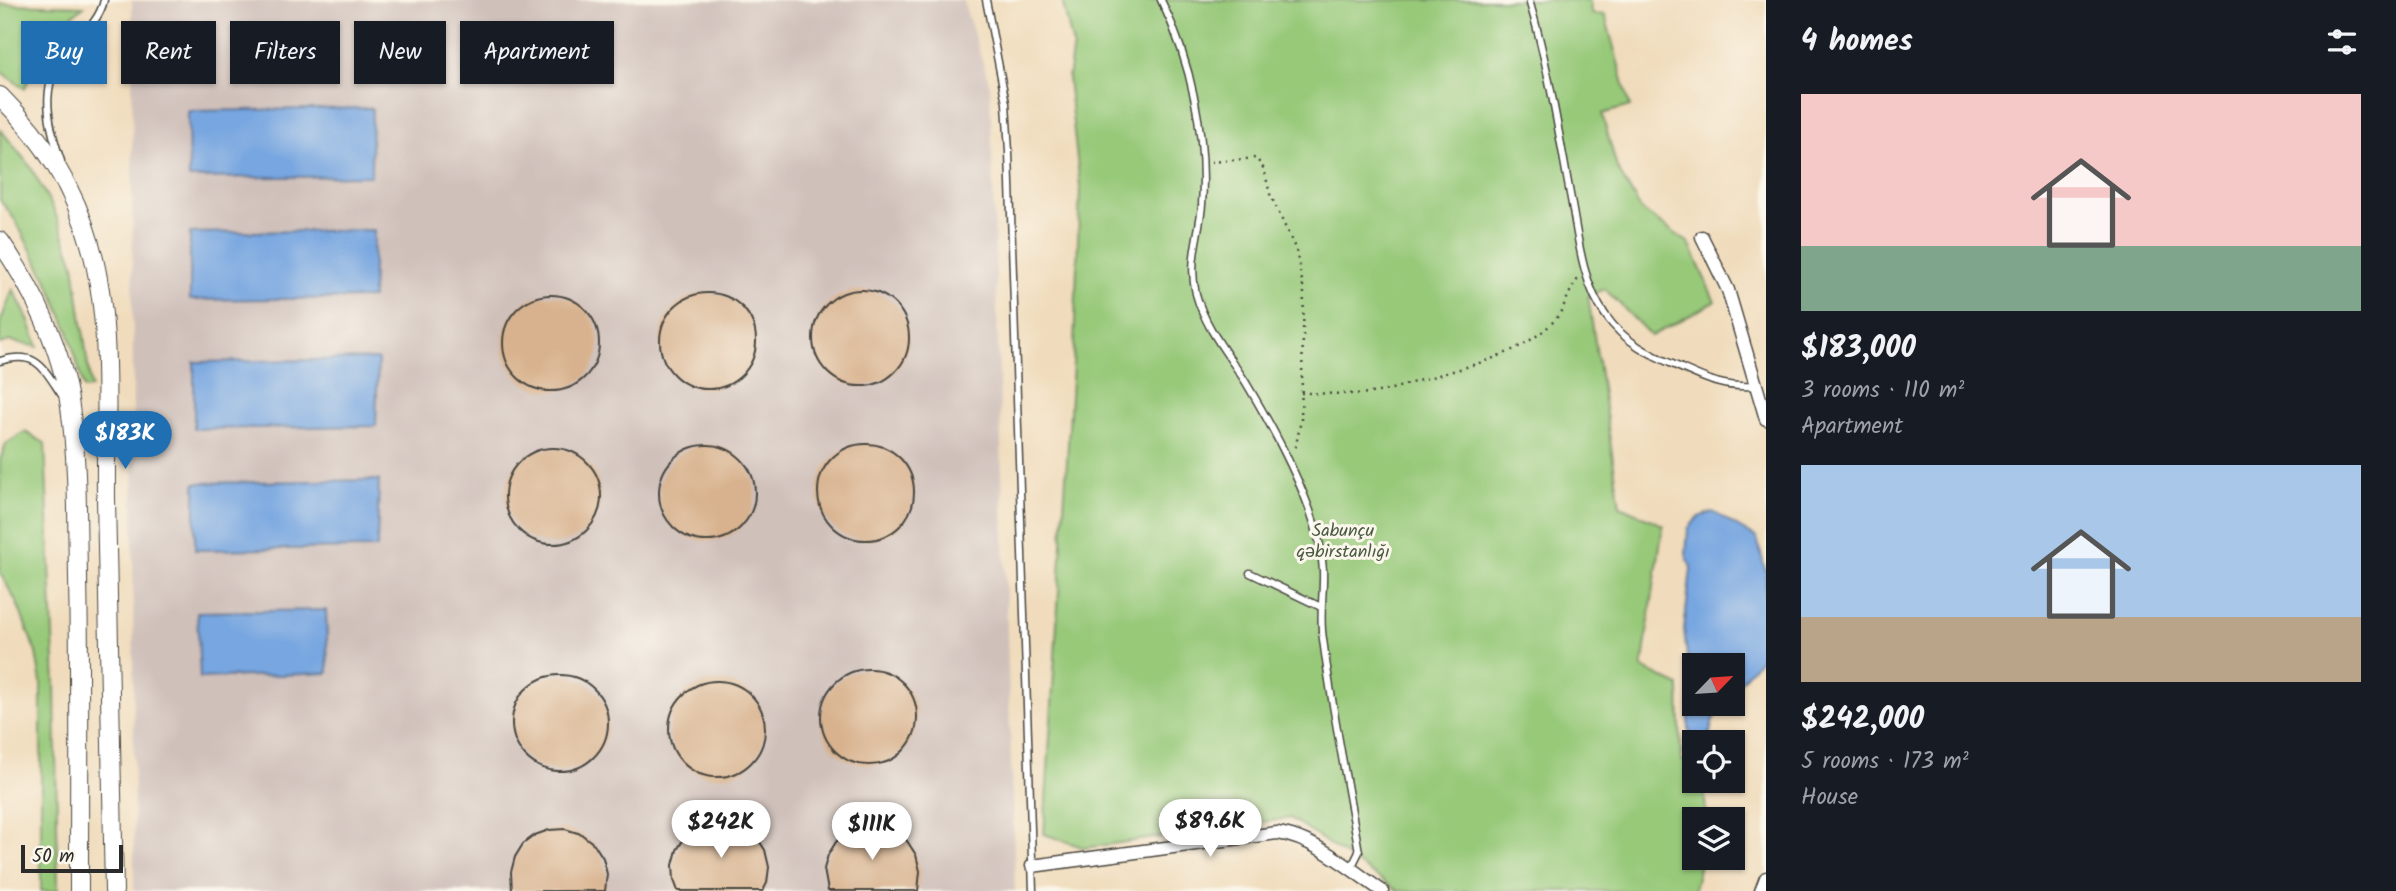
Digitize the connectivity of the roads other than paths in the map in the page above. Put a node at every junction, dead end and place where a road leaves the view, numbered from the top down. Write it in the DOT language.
graph roads {
  1 [pos="104,0"];
  2 [pos="986,0"];
  3 [pos="1161,0"];
  4 [pos="1528,0"];
  5 [pos="0,96"];
  6 [pos="7,106"];
  7 [pos="73,196"];
  8 [pos="1702,237"];
  9 [pos="0,241"];
  10 [pos="0,361"];
  11 [pos="1760,394"];
  12 [pos="70,406"];
  13 [pos="1766,419"];
  14 [pos="1250,573"];
  15 [pos="1321,607"];
  16 [pos="1032,866"];
  17 [pos="1350,870"];
  18 [pos="1766,878"];
  19 [pos="79,891"];
  20 [pos="114,891"];
  21 [pos="1033,891"];
  22 [pos="1382,891"];
  23 [pos="1761,891"];
  1 -- 7 [label="lane"];
  2 -- 16 [label="lane"];
  3 -- 15 [label="lane"];
  4 -- 11 [label="lane"];
  5 -- 6 [label="main road"];
  6 -- 7 [label="main road"];
  7 -- 20 [label="main road"];
  8 -- 11 [label="street"];
  9 -- 12 [label="main road"];
  10 -- 12 [label="lane"];
  11 -- 13 [label="street"];
  12 -- 19 [label="main road"];
  14 -- 15 [label="lane"];
  15 -- 17 [label="lane"];
  16 -- 17 [label="street"];
  16 -- 21 [label="lane"];
  17 -- 22 [label="street"];
  18 -- 23 [label="street"];
}
